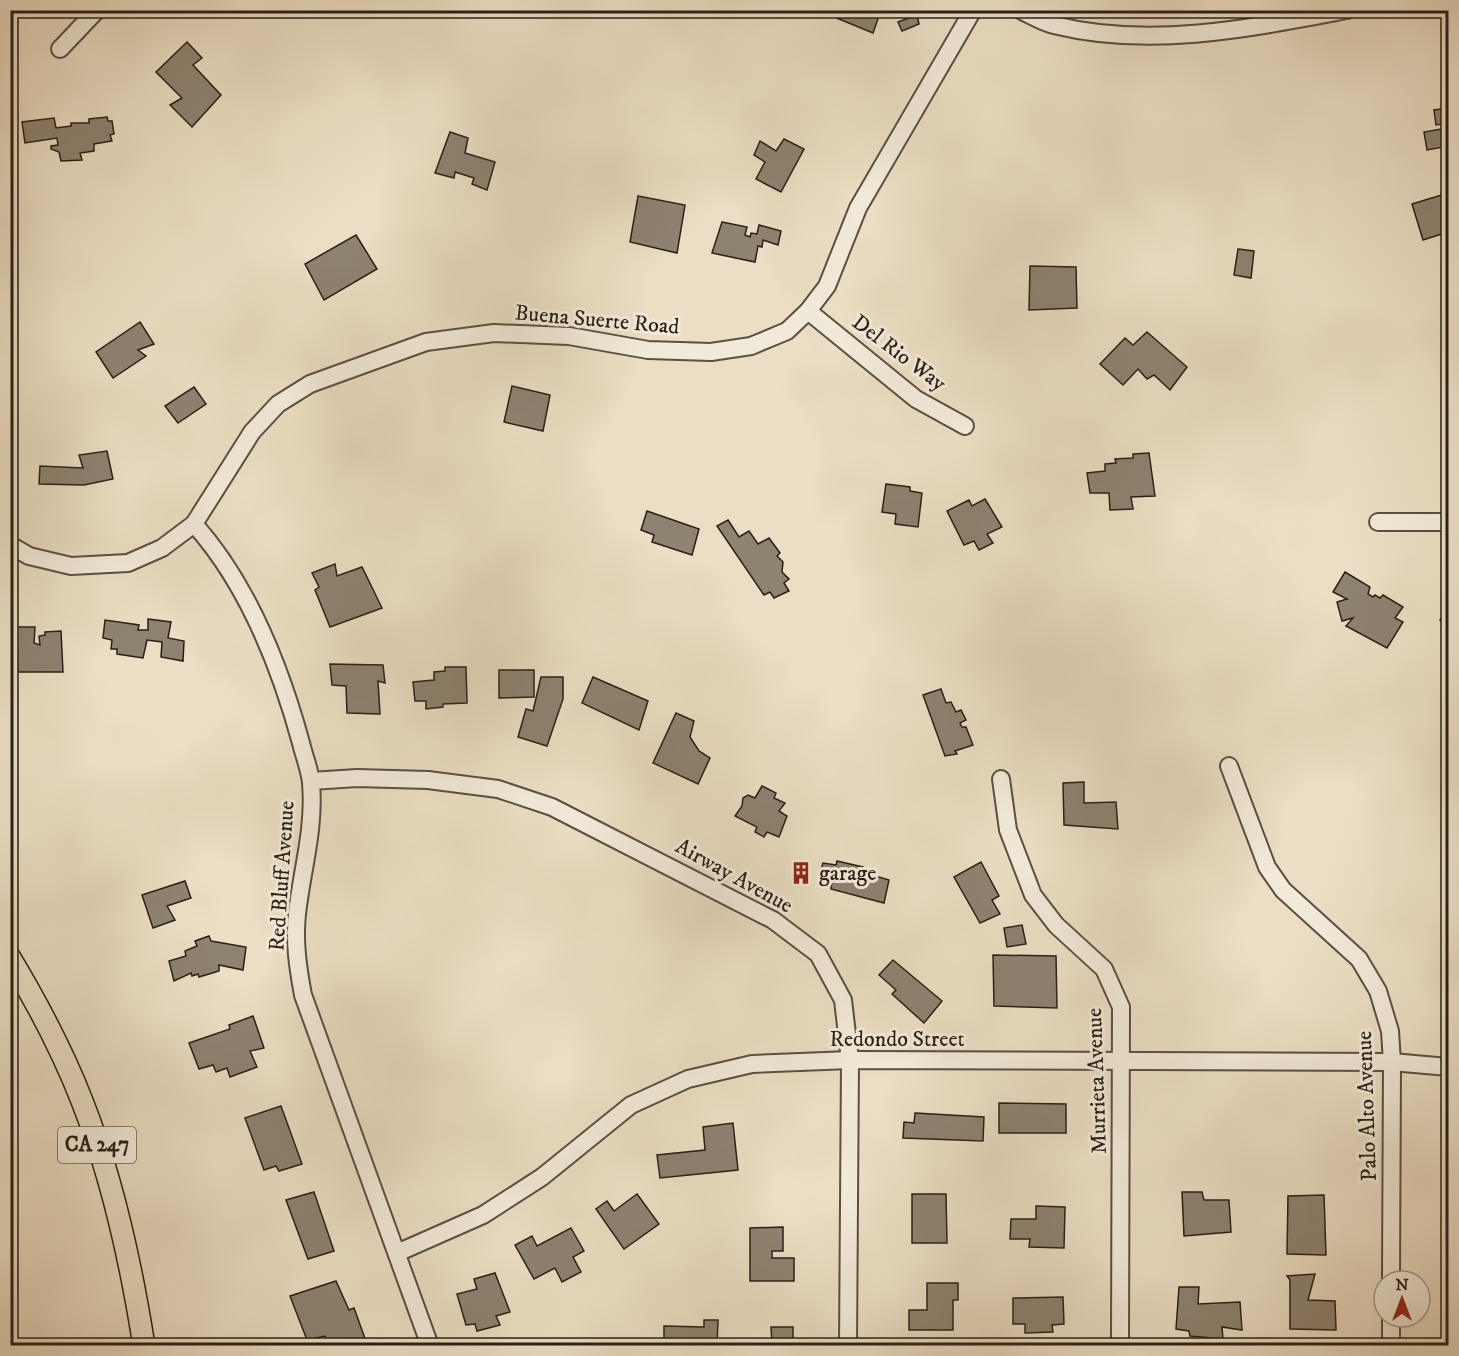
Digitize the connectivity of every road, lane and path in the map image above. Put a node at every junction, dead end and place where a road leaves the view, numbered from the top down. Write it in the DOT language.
graph roads {
  1 [pos="97,10"];
  2 [pos="972,10"];
  3 [pos="1020,10"];
  4 [pos="1347,10"];
  5 [pos="60,49"];
  6 [pos="808,311"];
  7 [pos="965,426"];
  8 [pos="1378,522"];
  9 [pos="1449,522"];
  10 [pos="194,524"];
  11 [pos="10,545"];
  12 [pos="1229,766"];
  13 [pos="1001,779"];
  14 [pos="311,781"];
  15 [pos="10,957"];
  16 [pos="850,1060"];
  17 [pos="1123,1062"];
  18 [pos="1392,1062"];
  19 [pos="1449,1067"];
  20 [pos="397,1253"];
  21 [pos="1391,1269"];
  22 [pos="1391,1329"];
  23 [pos="144,1346"];
  24 [pos="430,1346"];
  25 [pos="848,1346"];
  26 [pos="1120,1346"];
  27 [pos="1391,1346"];
  1 -- 5 [label="street"];
  2 -- 6 [label="street, Buena Suerte Road"];
  3 -- 4 [label="street"];
  6 -- 7 [label="street, Del Rio Way"];
  6 -- 10 [label="street, Buena Suerte Road"];
  8 -- 9 [label="street"];
  10 -- 11 [label="street, Buena Suerte Road"];
  10 -- 14 [label="street, Red Bluff Avenue"];
  12 -- 18 [label="street, Palo Alto Avenue"];
  13 -- 17 [label="street, Murrieta Avenue"];
  14 -- 16 [label="street, Airway Avenue"];
  14 -- 20 [label="street, Red Bluff Avenue"];
  15 -- 23 [label="main road, CA 247"];
  16 -- 17 [label="street, Redondo Street"];
  16 -- 20 [label="street, Redondo Street"];
  16 -- 25 [label="street, Airway Avenue"];
  17 -- 18 [label="street, Redondo Street"];
  17 -- 26 [label="street, Murrieta Avenue"];
  18 -- 19 [label="street, Redondo Street"];
  18 -- 21 [label="street, Palo Alto Avenue"];
  20 -- 24 [label="street, Red Bluff Avenue"];
  22 -- 27 [label="street"];
}
